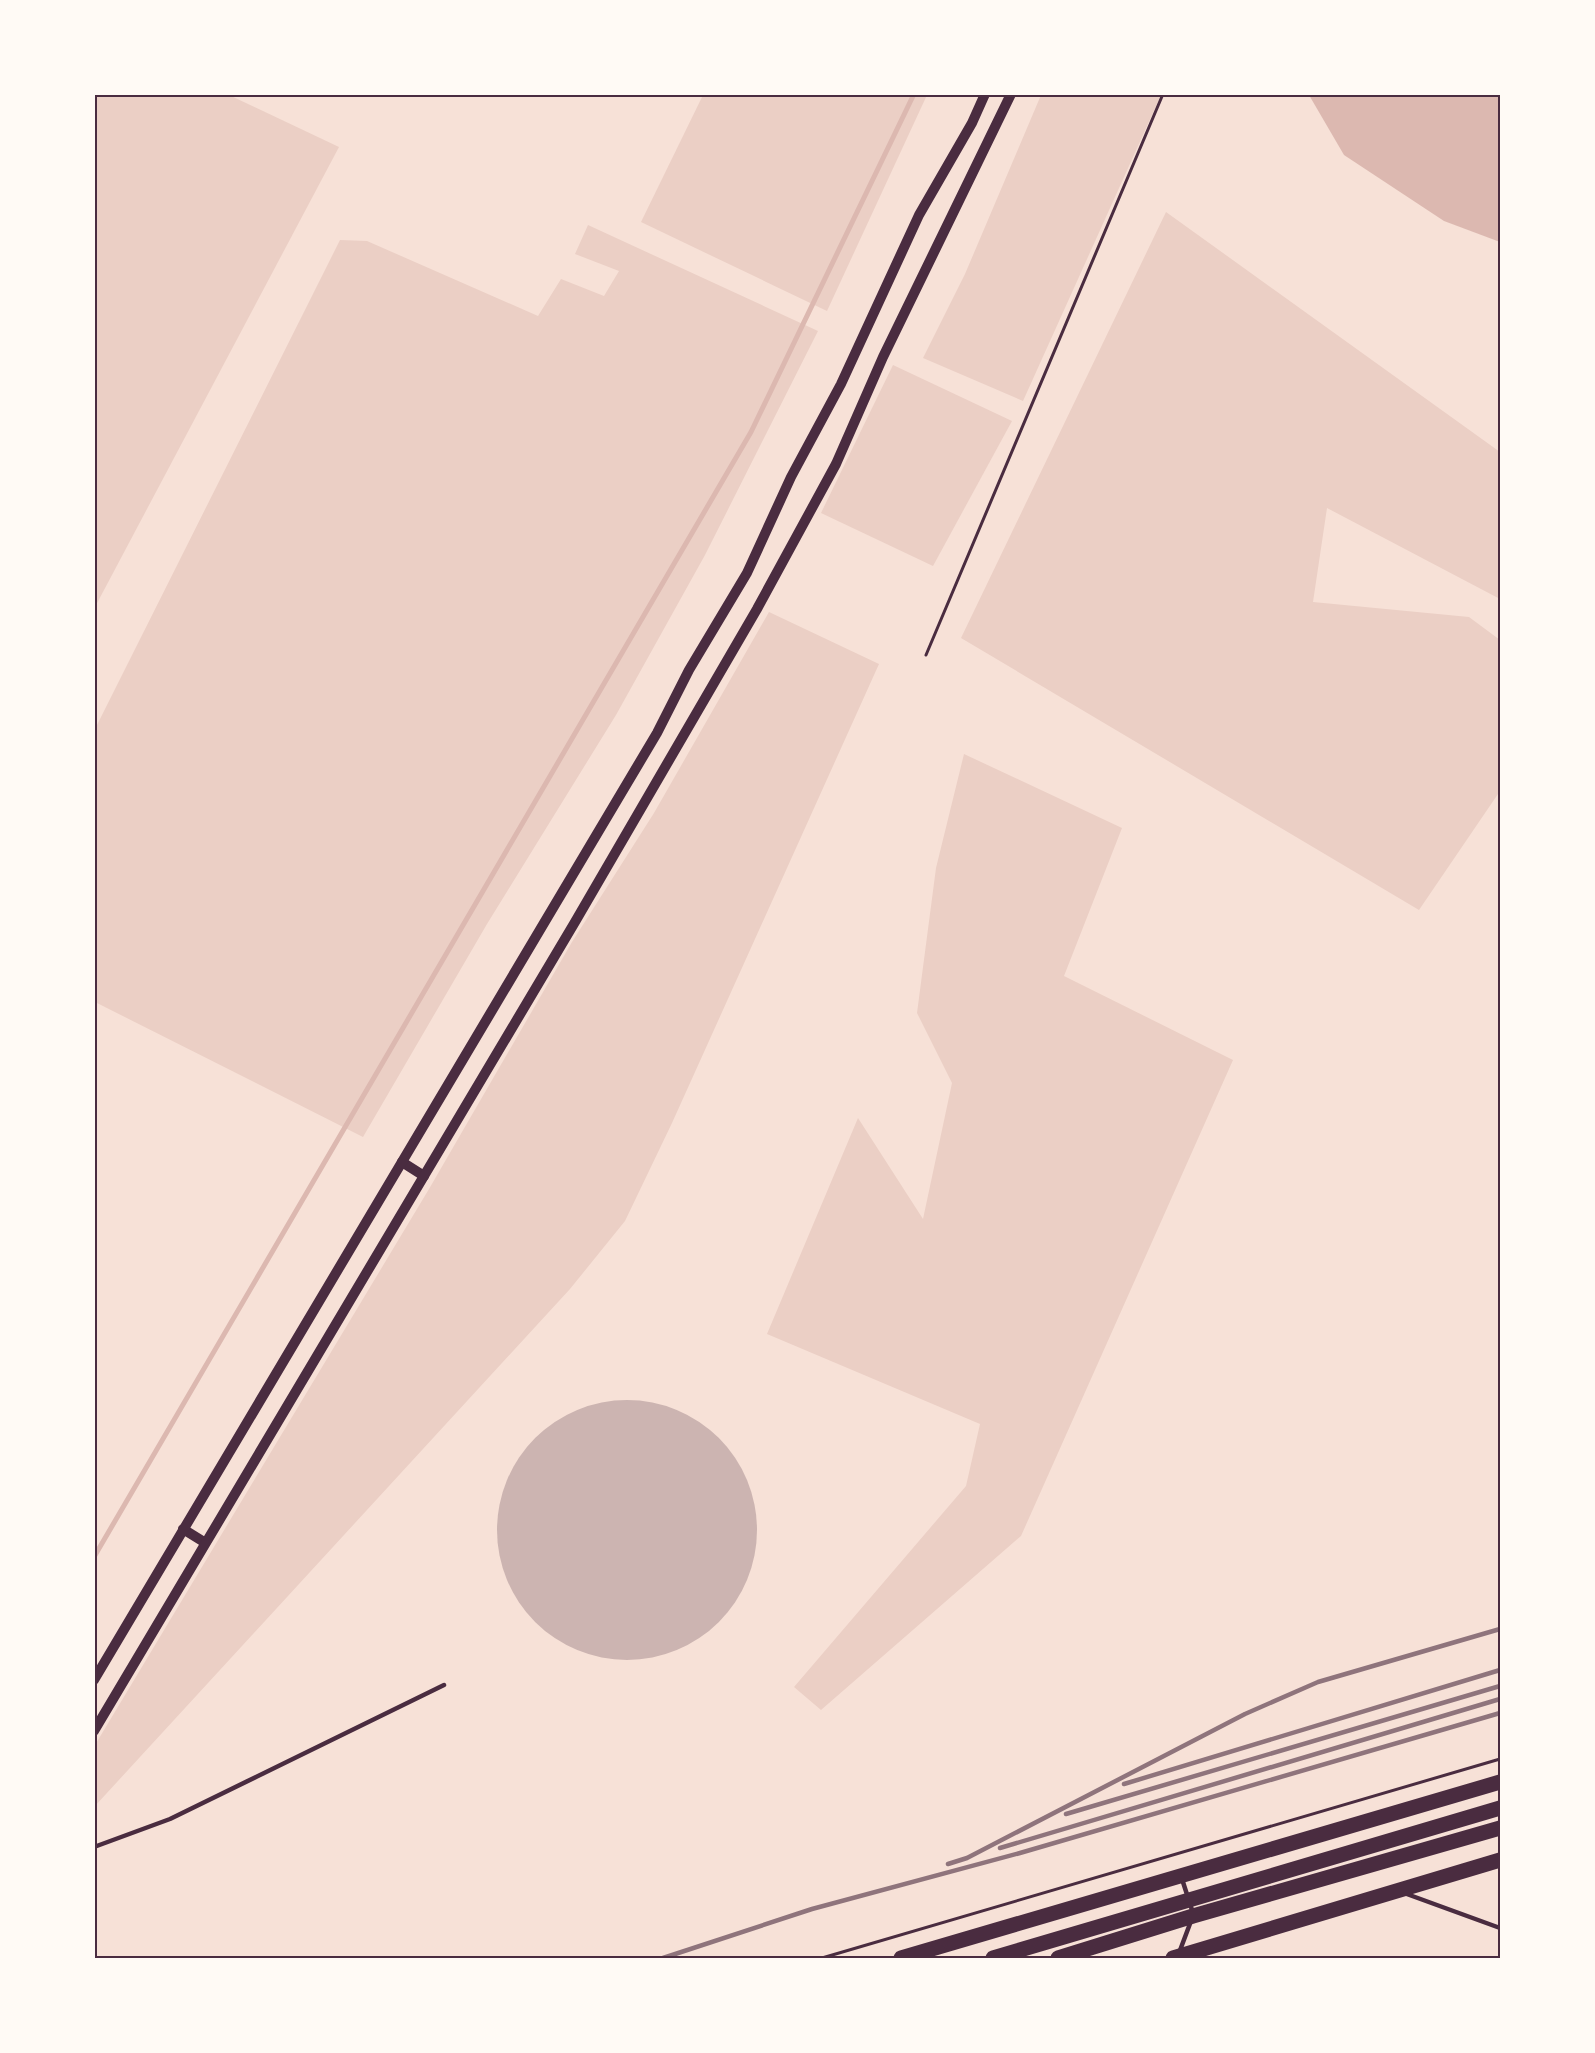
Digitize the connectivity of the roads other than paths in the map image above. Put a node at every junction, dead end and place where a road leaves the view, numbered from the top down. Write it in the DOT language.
graph roads {
  1 [pos="985,94"];
  2 [pos="1011,94"];
  3 [pos="402,1162"];
  4 [pos="423,1176"];
  5 [pos="183,1529"];
  6 [pos="204,1542"];
  7 [pos="94,1680"];
  8 [pos="444,1685"];
  9 [pos="94,1731"];
  10 [pos="1500,1782"];
  11 [pos="1500,1808"];
  12 [pos="1500,1828"];
  13 [pos="94,1847"];
  14 [pos="1500,1860"];
  15 [pos="1181,1876"];
  16 [pos="1398,1891"];
  17 [pos="1191,1899"];
  18 [pos="1194,1916"];
  19 [pos="1500,1928"];
  20 [pos="1176,1958"];
  21 [pos="901,1959"];
  22 [pos="993,1959"];
  23 [pos="1058,1959"];
  1 -- 3 [label="street"];
  2 -- 4 [label="street"];
  3 -- 4 [label="street"];
  3 -- 5 [label="street"];
  4 -- 6 [label="street"];
  5 -- 6 [label="street"];
  5 -- 7 [label="street"];
  6 -- 9 [label="street"];
  8 -- 13 [label="lane"];
  10 -- 15 [label="main road"];
  11 -- 17 [label="main road"];
  12 -- 18 [label="main road"];
  14 -- 16 [label="main road"];
  15 -- 17 [label="lane"];
  15 -- 21 [label="main road"];
  16 -- 19 [label="lane"];
  16 -- 20 [label="main road"];
  17 -- 18 [label="lane"];
  17 -- 22 [label="main road"];
  18 -- 20 [label="lane"];
  18 -- 23 [label="main road"];
}
